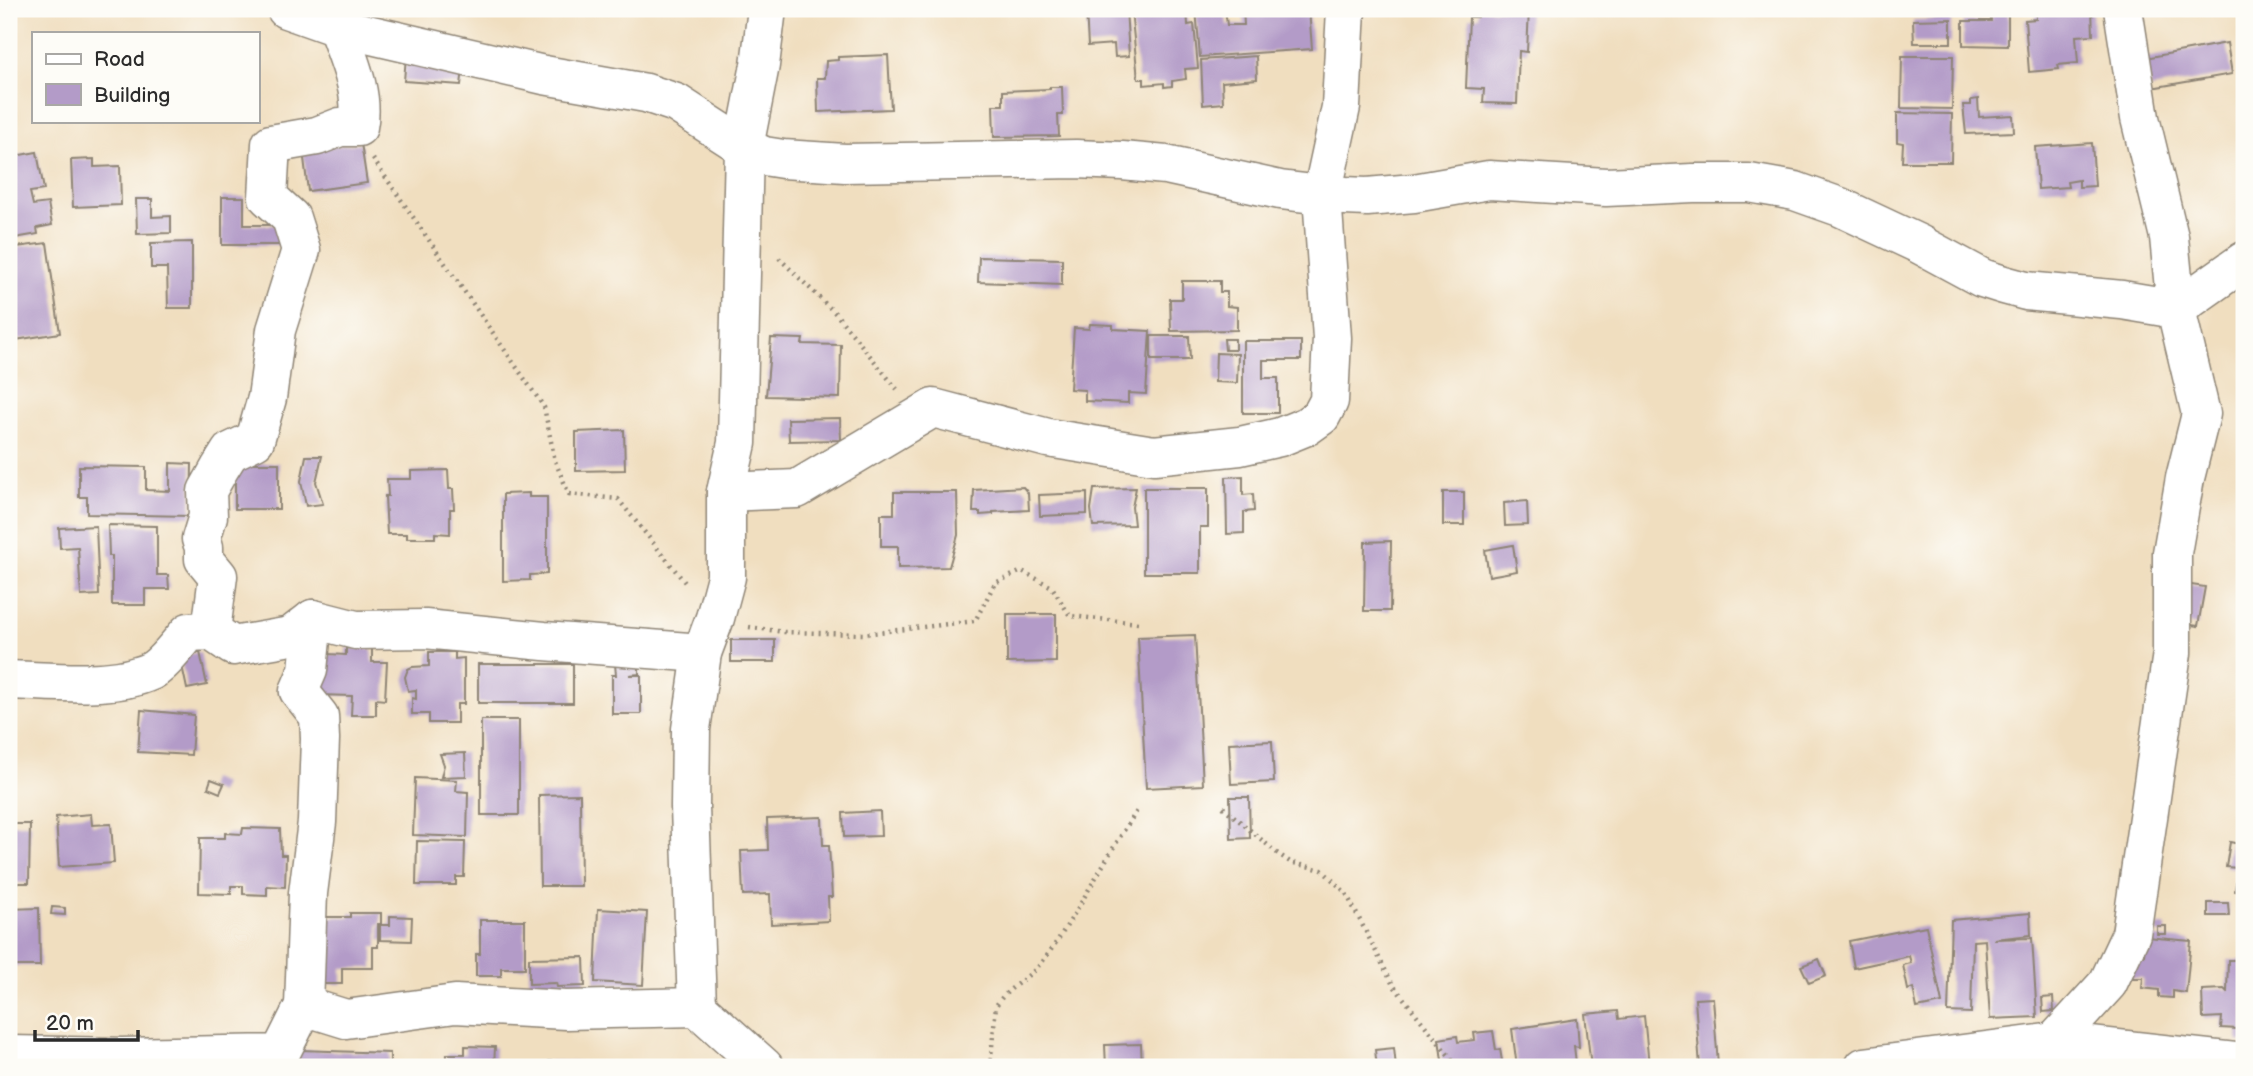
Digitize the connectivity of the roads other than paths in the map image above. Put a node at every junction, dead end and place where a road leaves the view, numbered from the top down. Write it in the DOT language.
graph roads {
  1 [pos="286,9"];
  2 [pos="767,9"];
  3 [pos="1346,9"];
  4 [pos="2123,9"];
  5 [pos="337,27"];
  6 [pos="744,147"];
  7 [pos="1322,195"];
  8 [pos="2244,261"];
  9 [pos="2176,309"];
  10 [pos="726,492"];
  11 [pos="313,619"];
  12 [pos="211,631"];
  13 [pos="709,636"];
  14 [pos="9,680"];
  15 [pos="304,1006"];
  16 [pos="697,1007"];
  17 [pos="2054,1042"];
  18 [pos="9,1055"];
  19 [pos="2244,1063"];
  20 [pos="764,1067"];
  21 [pos="1864,1067"];
  1 -- 5 [label="street"];
  2 -- 6 [label="street"];
  3 -- 7 [label="street"];
  4 -- 9 [label="street"];
  5 -- 6 [label="street"];
  5 -- 12 [label="street"];
  6 -- 7 [label="street"];
  6 -- 10 [label="street"];
  7 -- 9 [label="street"];
  7 -- 10 [label="street"];
  8 -- 9 [label="street"];
  9 -- 17 [label="street"];
  10 -- 13 [label="street"];
  11 -- 12 [label="street"];
  11 -- 13 [label="street"];
  11 -- 15 [label="street"];
  12 -- 14 [label="street"];
  13 -- 16 [label="street"];
  15 -- 16 [label="street"];
  15 -- 18 [label="street"];
  16 -- 20 [label="street"];
  17 -- 19 [label="street"];
  17 -- 21 [label="street"];
}
